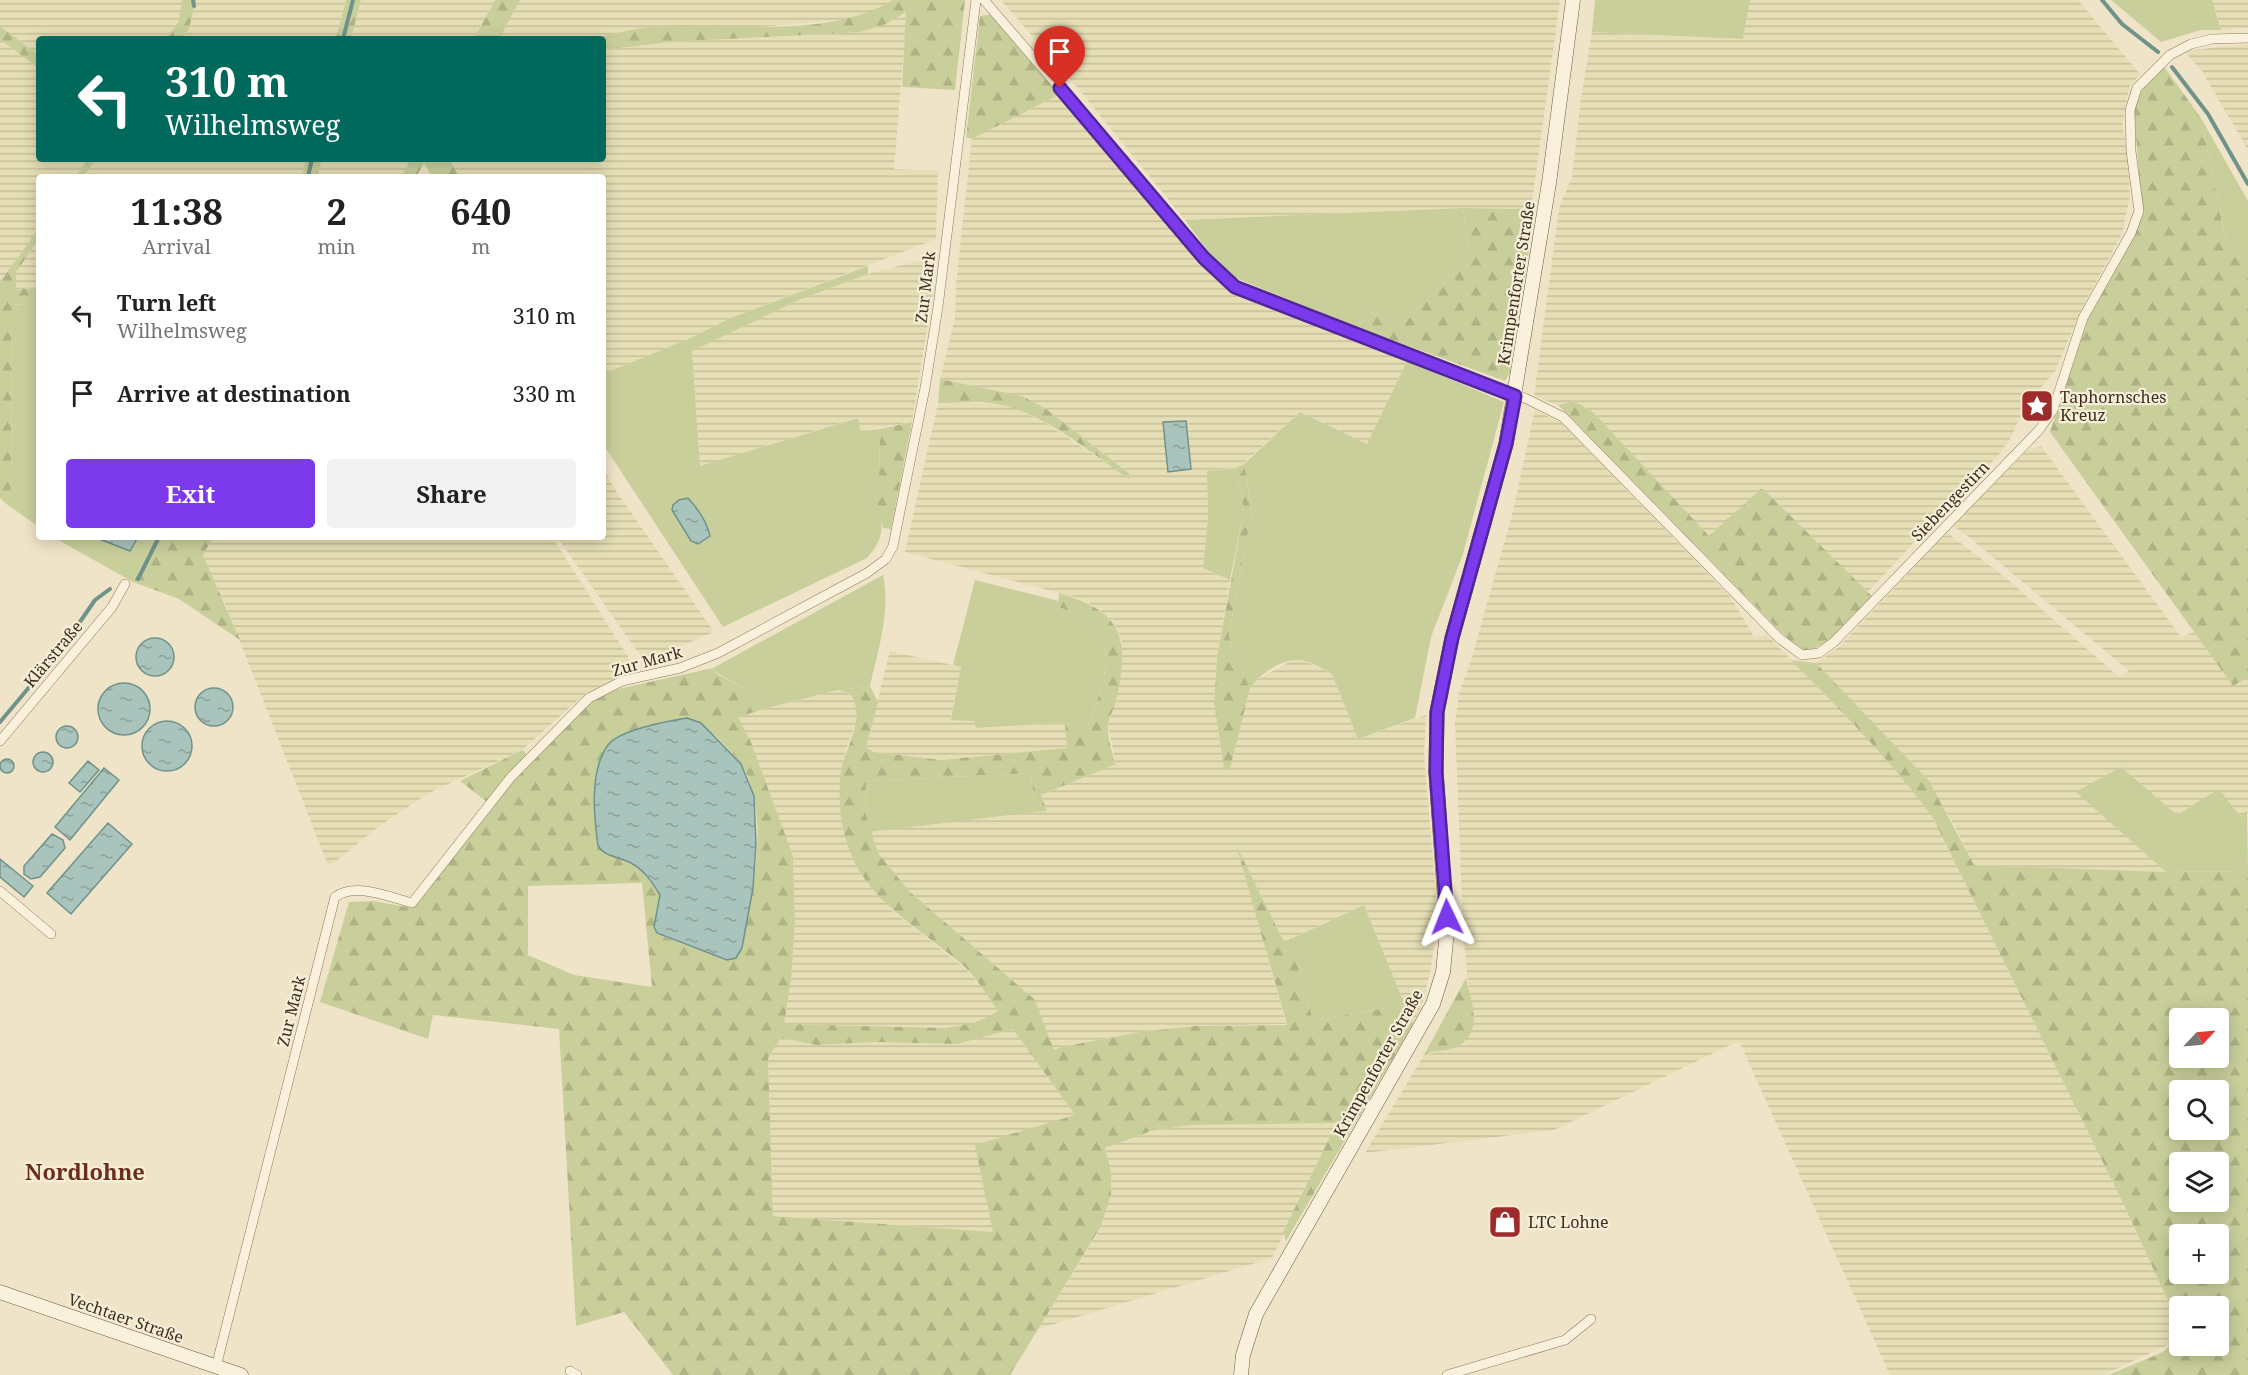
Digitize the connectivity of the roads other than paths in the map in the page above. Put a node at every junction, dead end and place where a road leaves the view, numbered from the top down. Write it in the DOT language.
graph roads {
  1 [pos="976,0"];
  2 [pos="984,0"];
  3 [pos="1573,0"];
  4 [pos="2248,38"];
  5 [pos="1515,396"];
  6 [pos="125,584"];
  7 [pos="0,741"];
  8 [pos="0,891"];
  9 [pos="51,934"];
  10 [pos="0,1292"];
  11 [pos="1591,1318"];
  12 [pos="216,1367"];
  13 [pos="241,1375"];
  14 [pos="1241,1375"];
  15 [pos="1447,1375"];
  1 -- 12 [label="street, Zur Mark"];
  2 -- 5 [label="street, Siebengestirn"];
  3 -- 5 [label="street, Krimpenforter Straße"];
  4 -- 5 [label="street, Siebengestirn"];
  5 -- 14 [label="street, Krimpenforter Straße"];
  6 -- 7 [label="street, Klärstraße"];
  8 -- 9 [label="street"];
  10 -- 12 [label="street, Vechtaer Straße"];
  11 -- 15 [label="street"];
  12 -- 13 [label="street, Vechtaer Straße"];
}
